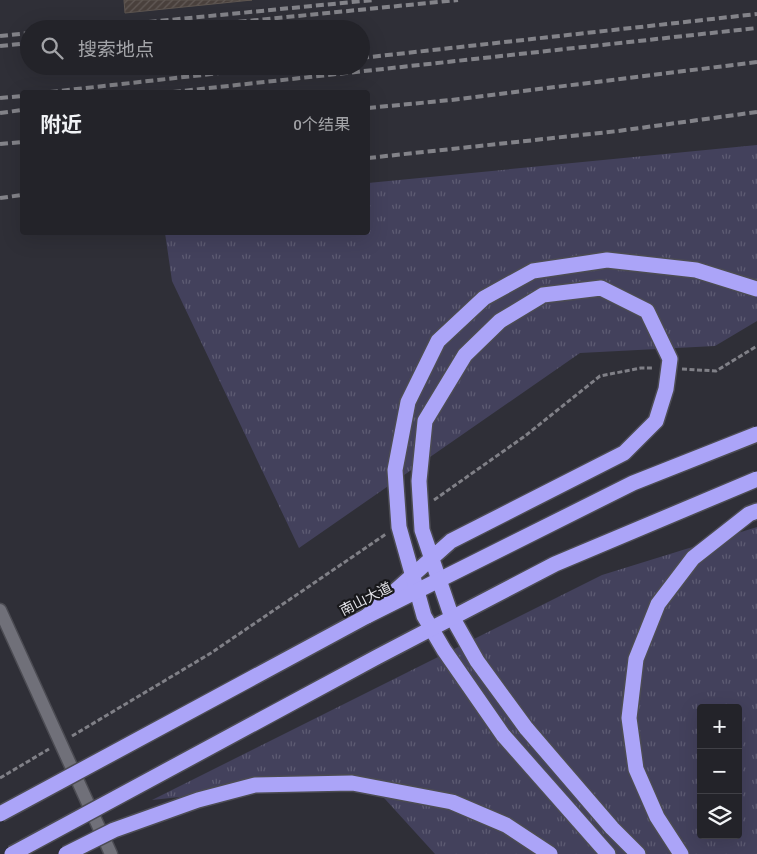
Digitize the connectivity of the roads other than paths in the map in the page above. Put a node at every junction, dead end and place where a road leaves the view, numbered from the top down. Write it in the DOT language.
graph roads {
  1 [pos="757,289"];
  2 [pos="757,434"];
  3 [pos="757,479"];
  4 [pos="757,511"];
  5 [pos="0,610"];
  6 [pos="367,616"];
  7 [pos="0,814"];
  8 [pos="12,854"];
  9 [pos="66,854"];
  10 [pos="111,854"];
  11 [pos="550,854"];
  12 [pos="608,854"];
  13 [pos="638,854"];
  14 [pos="681,854"];
  1 -- 12 [label="highway, bridge"];
  2 -- 6 [label="highway, 南山大道, bridge"];
  3 -- 8 [label="highway, bridge"];
  4 -- 14 [label="highway"];
  5 -- 10 [label="street"];
  6 -- 7 [label="highway, 南山大道, bridge"];
  6 -- 13 [label="highway, bridge"];
  9 -- 11 [label="highway, bridge"];
}
